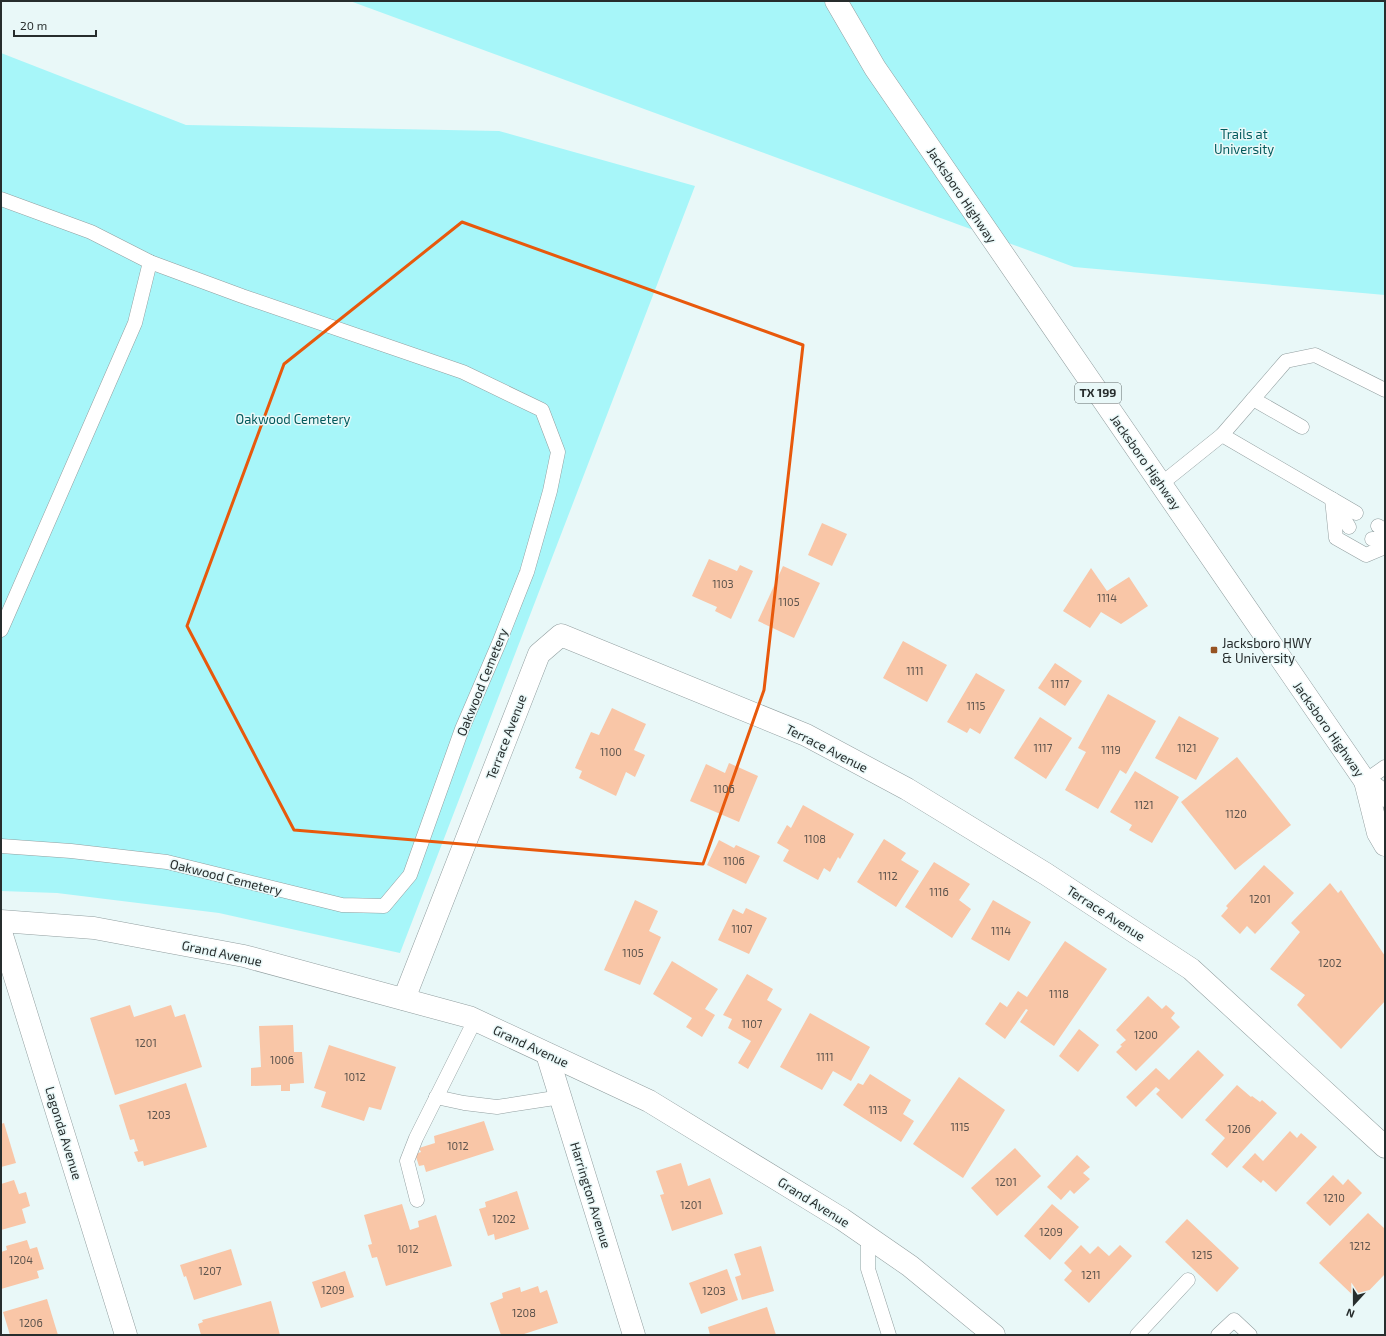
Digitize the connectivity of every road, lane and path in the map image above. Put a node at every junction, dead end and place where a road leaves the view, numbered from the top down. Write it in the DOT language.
graph roads {
  1 [pos="836,1"];
  2 [pos="1,200"];
  3 [pos="150,262"];
  4 [pos="1385,390"];
  5 [pos="1253,399"];
  6 [pos="1302,427"];
  7 [pos="1222,435"];
  8 [pos="1161,484"];
  9 [pos="1332,499"];
  10 [pos="1356,513"];
  11 [pos="1349,527"];
  12 [pos="1385,547"];
  13 [pos="1,630"];
  14 [pos="1385,767"];
  15 [pos="1365,781"];
  16 [pos="1385,796"];
  17 [pos="1385,845"];
  18 [pos="1,846"];
  19 [pos="1,921"];
  20 [pos="1,932"];
  21 [pos="404,999"];
  22 [pos="475,1020"];
  23 [pos="547,1054"];
  24 [pos="436,1097"];
  25 [pos="560,1097"];
  26 [pos="1385,1147"];
  27 [pos="417,1200"];
  28 [pos="868,1237"];
  29 [pos="1188,1280"];
  30 [pos="126,1335"];
  31 [pos="634,1335"];
  32 [pos="890,1335"];
  33 [pos="994,1335"];
  34 [pos="1137,1335"];
  35 [pos="1218,1335"];
  36 [pos="1250,1335"];
  1 -- 8 [label="street, Jacksboro Highway / TX 199"];
  2 -- 3 [label="lane, Oakwood Cemetery"];
  3 -- 13 [label="lane"];
  3 -- 18 [label="lane, Oakwood Cemetery"];
  4 -- 5 [label="lane"];
  5 -- 6 [label="lane"];
  5 -- 7 [label="lane"];
  7 -- 8 [label="lane"];
  7 -- 9 [label="lane"];
  8 -- 15 [label="street, Jacksboro Highway / TX 199"];
  9 -- 10 [label="lane"];
  9 -- 11 [label="lane"];
  9 -- 12 [label="lane"];
  14 -- 15 [label="lane"];
  15 -- 16 [label="street, Jacksboro Highway / TX 199"];
  15 -- 17 [label="street, Jacksboro Highway / TX 199"];
  19 -- 21 [label="street, Grand Avenue"];
  20 -- 30 [label="street, Lagonda Avenue"];
  21 -- 22 [label="street, Grand Avenue"];
  21 -- 26 [label="street, Terrace Avenue"];
  22 -- 23 [label="street, Grand Avenue"];
  22 -- 24 [label="lane"];
  23 -- 25 [label="street, Harrington Avenue"];
  23 -- 28 [label="street, Grand Avenue"];
  24 -- 25 [label="lane"];
  24 -- 27 [label="lane"];
  25 -- 31 [label="street, Harrington Avenue"];
  28 -- 32 [label="lane"];
  28 -- 33 [label="street, Grand Avenue"];
  29 -- 34 [label="lane"];
  35 -- 36 [label="lane"];
}
